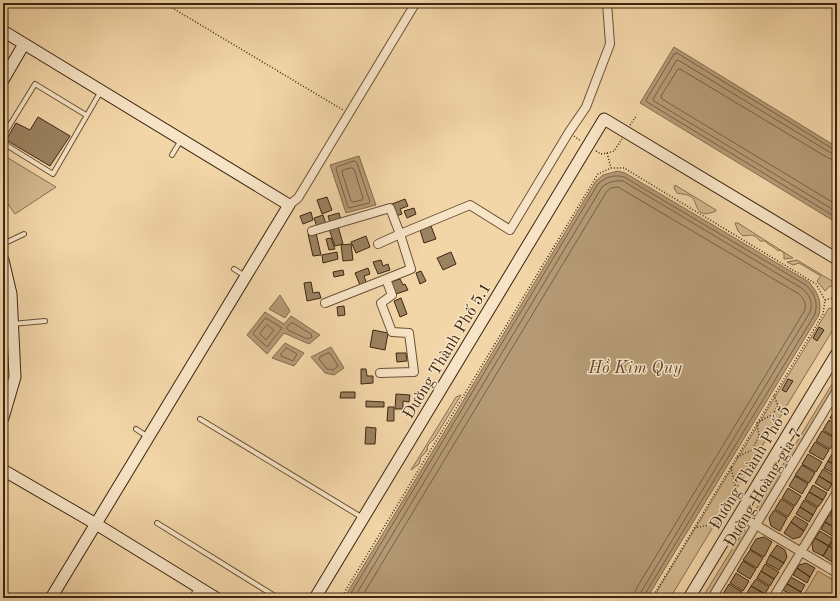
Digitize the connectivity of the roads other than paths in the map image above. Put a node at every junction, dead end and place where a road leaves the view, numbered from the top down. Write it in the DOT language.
graph roads {
  1 [pos="607,3"];
  2 [pos="416,4"];
  3 [pos="3,31"];
  4 [pos="24,44"];
  5 [pos="3,80"];
  6 [pos="101,91"];
  7 [pos="86,115"];
  8 [pos="3,136"];
  9 [pos="182,140"];
  10 [pos="3,143"];
  11 [pos="172,155"];
  12 [pos="289,205"];
  13 [pos="312,231"];
  14 [pos="24,234"];
  15 [pos="400,234"];
  16 [pos="3,244"];
  17 [pos="378,244"];
  18 [pos="837,259"];
  19 [pos="3,260"];
  20 [pos="234,269"];
  21 [pos="246,276"];
  22 [pos="386,279"];
  23 [pos="325,303"];
  24 [pos="45,321"];
  25 [pos="12,324"];
  26 [pos="14,339"];
  27 [pos="3,347"];
  28 [pos="837,353"];
  29 [pos="380,373"];
  30 [pos="837,390"];
  31 [pos="3,416"];
  32 [pos="200,419"];
  33 [pos="136,429"];
  34 [pos="148,437"];
  35 [pos="3,470"];
  36 [pos="837,492"];
  37 [pos="739,515"];
  38 [pos="364,518"];
  39 [pos="157,523"];
  40 [pos="96,524"];
  41 [pos="756,525"];
  42 [pos="801,552"];
  43 [pos="837,573"];
  44 [pos="198,587"];
  45 [pos="51,598"];
  46 [pos="191,598"];
  47 [pos="216,598"];
  48 [pos="278,598"];
  49 [pos="315,598"];
  50 [pos="689,598"];
  51 [pos="712,598"];
  52 [pos="773,598"];
  1 -- 15 [label="street"];
  2 -- 12 [label="street"];
  3 -- 4 [label="street"];
  4 -- 5 [label="street"];
  4 -- 6 [label="street"];
  6 -- 7 [label="lane"];
  6 -- 9 [label="street"];
  7 -- 8 [label="lane"];
  7 -- 10 [label="lane"];
  9 -- 11 [label="lane"];
  9 -- 12 [label="street"];
  12 -- 21 [label="street"];
  13 -- 15 [label="street"];
  14 -- 16 [label="lane"];
  15 -- 17 [label="street"];
  15 -- 22 [label="street"];
  18 -- 38 [label="street, Đường Thành Phố 5.1"];
  19 -- 25 [label="street"];
  20 -- 21 [label="lane"];
  21 -- 34 [label="street"];
  22 -- 23 [label="street"];
  22 -- 29 [label="street"];
  24 -- 25 [label="lane"];
  25 -- 26 [label="street"];
  26 -- 27 [label="lane"];
  26 -- 31 [label="street"];
  28 -- 37 [label="street, Đường Thành Phố 5"];
  30 -- 41 [label="street, Đường Hoàng gia 7"];
  32 -- 38 [label="lane"];
  33 -- 34 [label="lane"];
  34 -- 40 [label="street"];
  35 -- 40 [label="street"];
  36 -- 42 [label="street"];
  37 -- 41 [label="street"];
  37 -- 50 [label="street, Đường Thành Phố 5"];
  38 -- 49 [label="street, Đường Thành Phố 5.1"];
  39 -- 48 [label="lane"];
  40 -- 44 [label="street"];
  40 -- 45 [label="street"];
  41 -- 42 [label="street"];
  41 -- 51 [label="street, Đường Hoàng gia 7"];
  42 -- 43 [label="street"];
  42 -- 52 [label="street"];
  44 -- 46 [label="lane"];
  44 -- 47 [label="street"];
}
